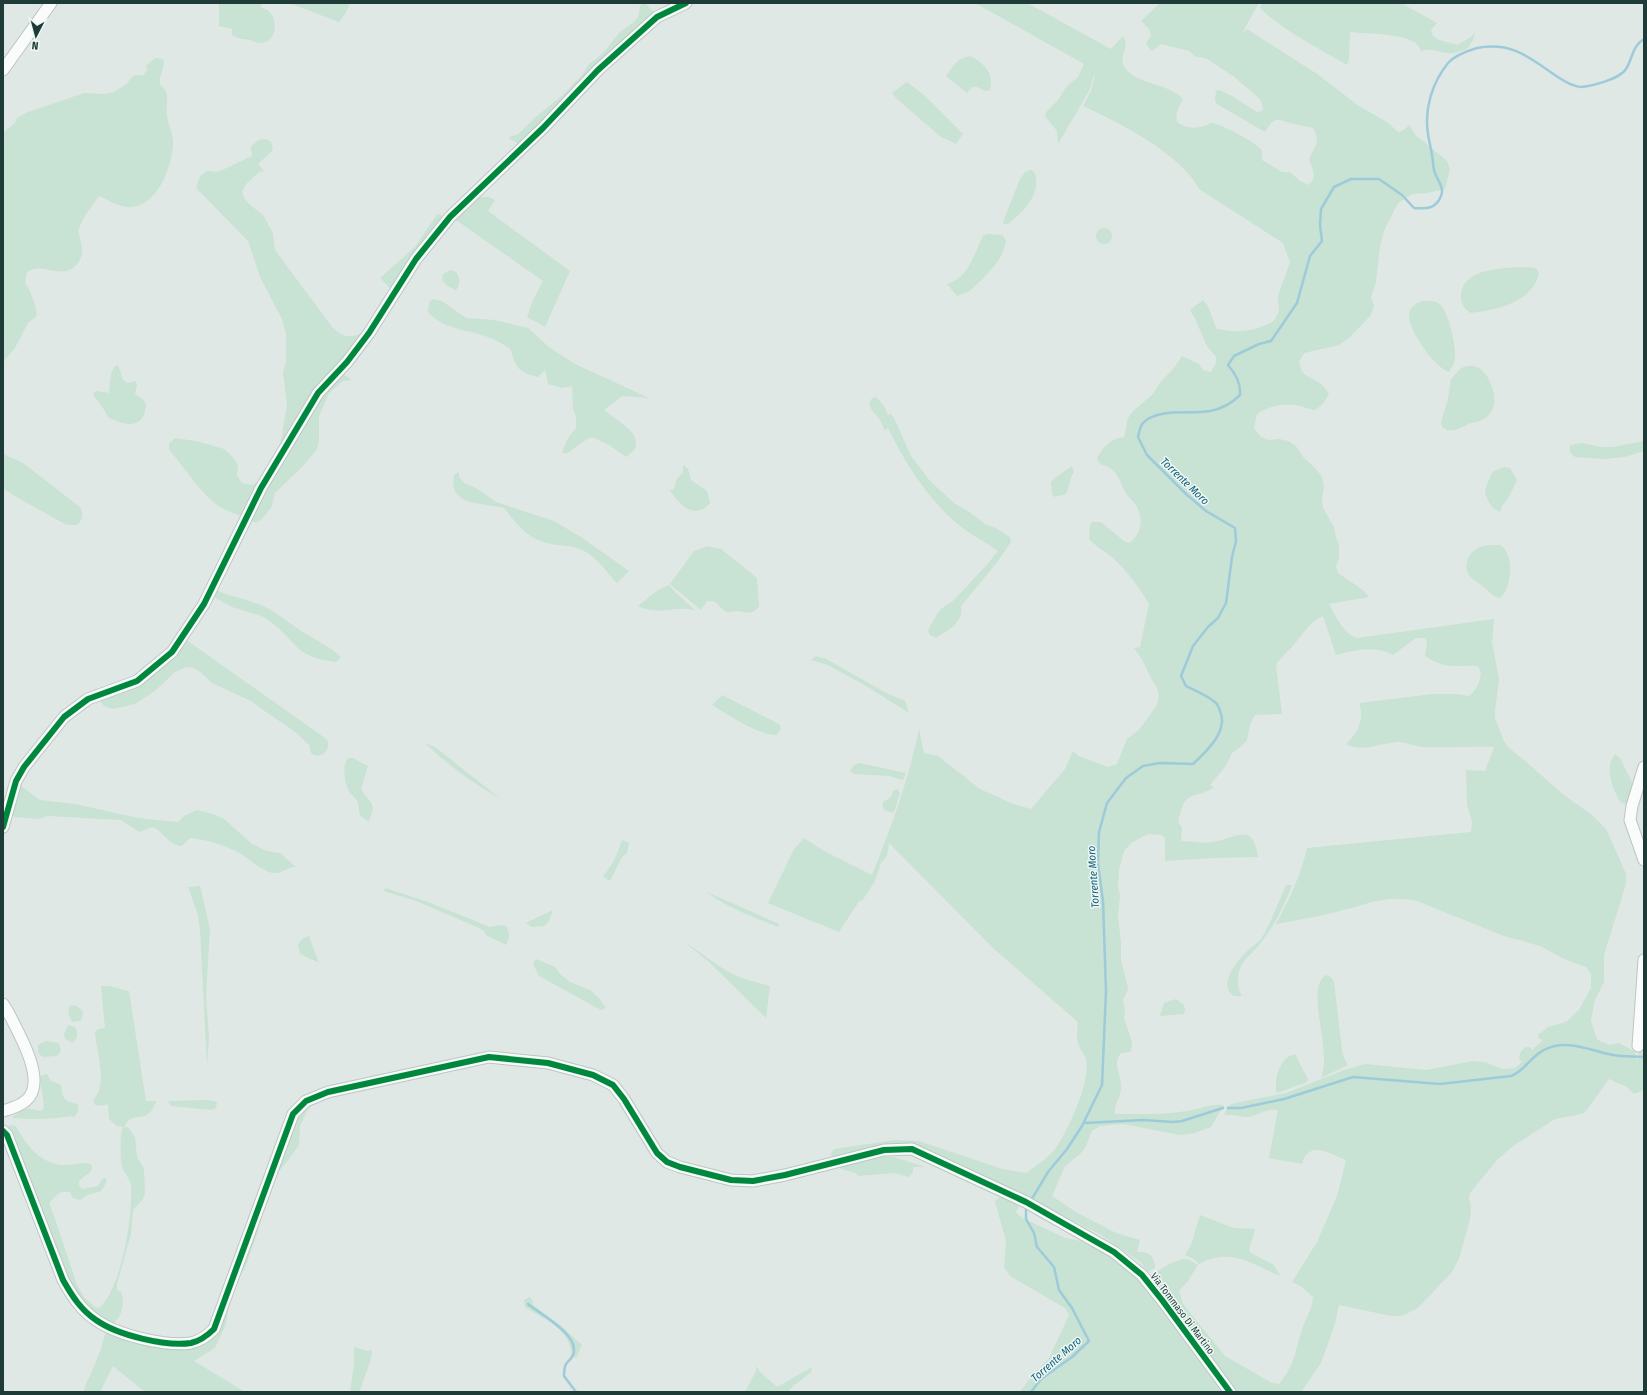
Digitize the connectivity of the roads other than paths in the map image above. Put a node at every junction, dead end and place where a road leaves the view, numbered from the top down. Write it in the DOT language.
graph roads {
  1 [pos="51,3"];
  2 [pos="686,3"];
  3 [pos="3,70"];
  4 [pos="1644,767"];
  5 [pos="3,827"];
  6 [pos="1644,860"];
  7 [pos="1644,960"];
  8 [pos="3,1004"];
  9 [pos="1638,1046"];
  10 [pos="3,1111"];
  11 [pos="3,1131"];
  12 [pos="1230,1392"];
  1 -- 3 [label="street"];
  2 -- 5 [label="street"];
  4 -- 6 [label="street"];
  7 -- 9 [label="street"];
  8 -- 10 [label="street"];
  11 -- 12 [label="street, Via Tommaso Di Martino"];
}
